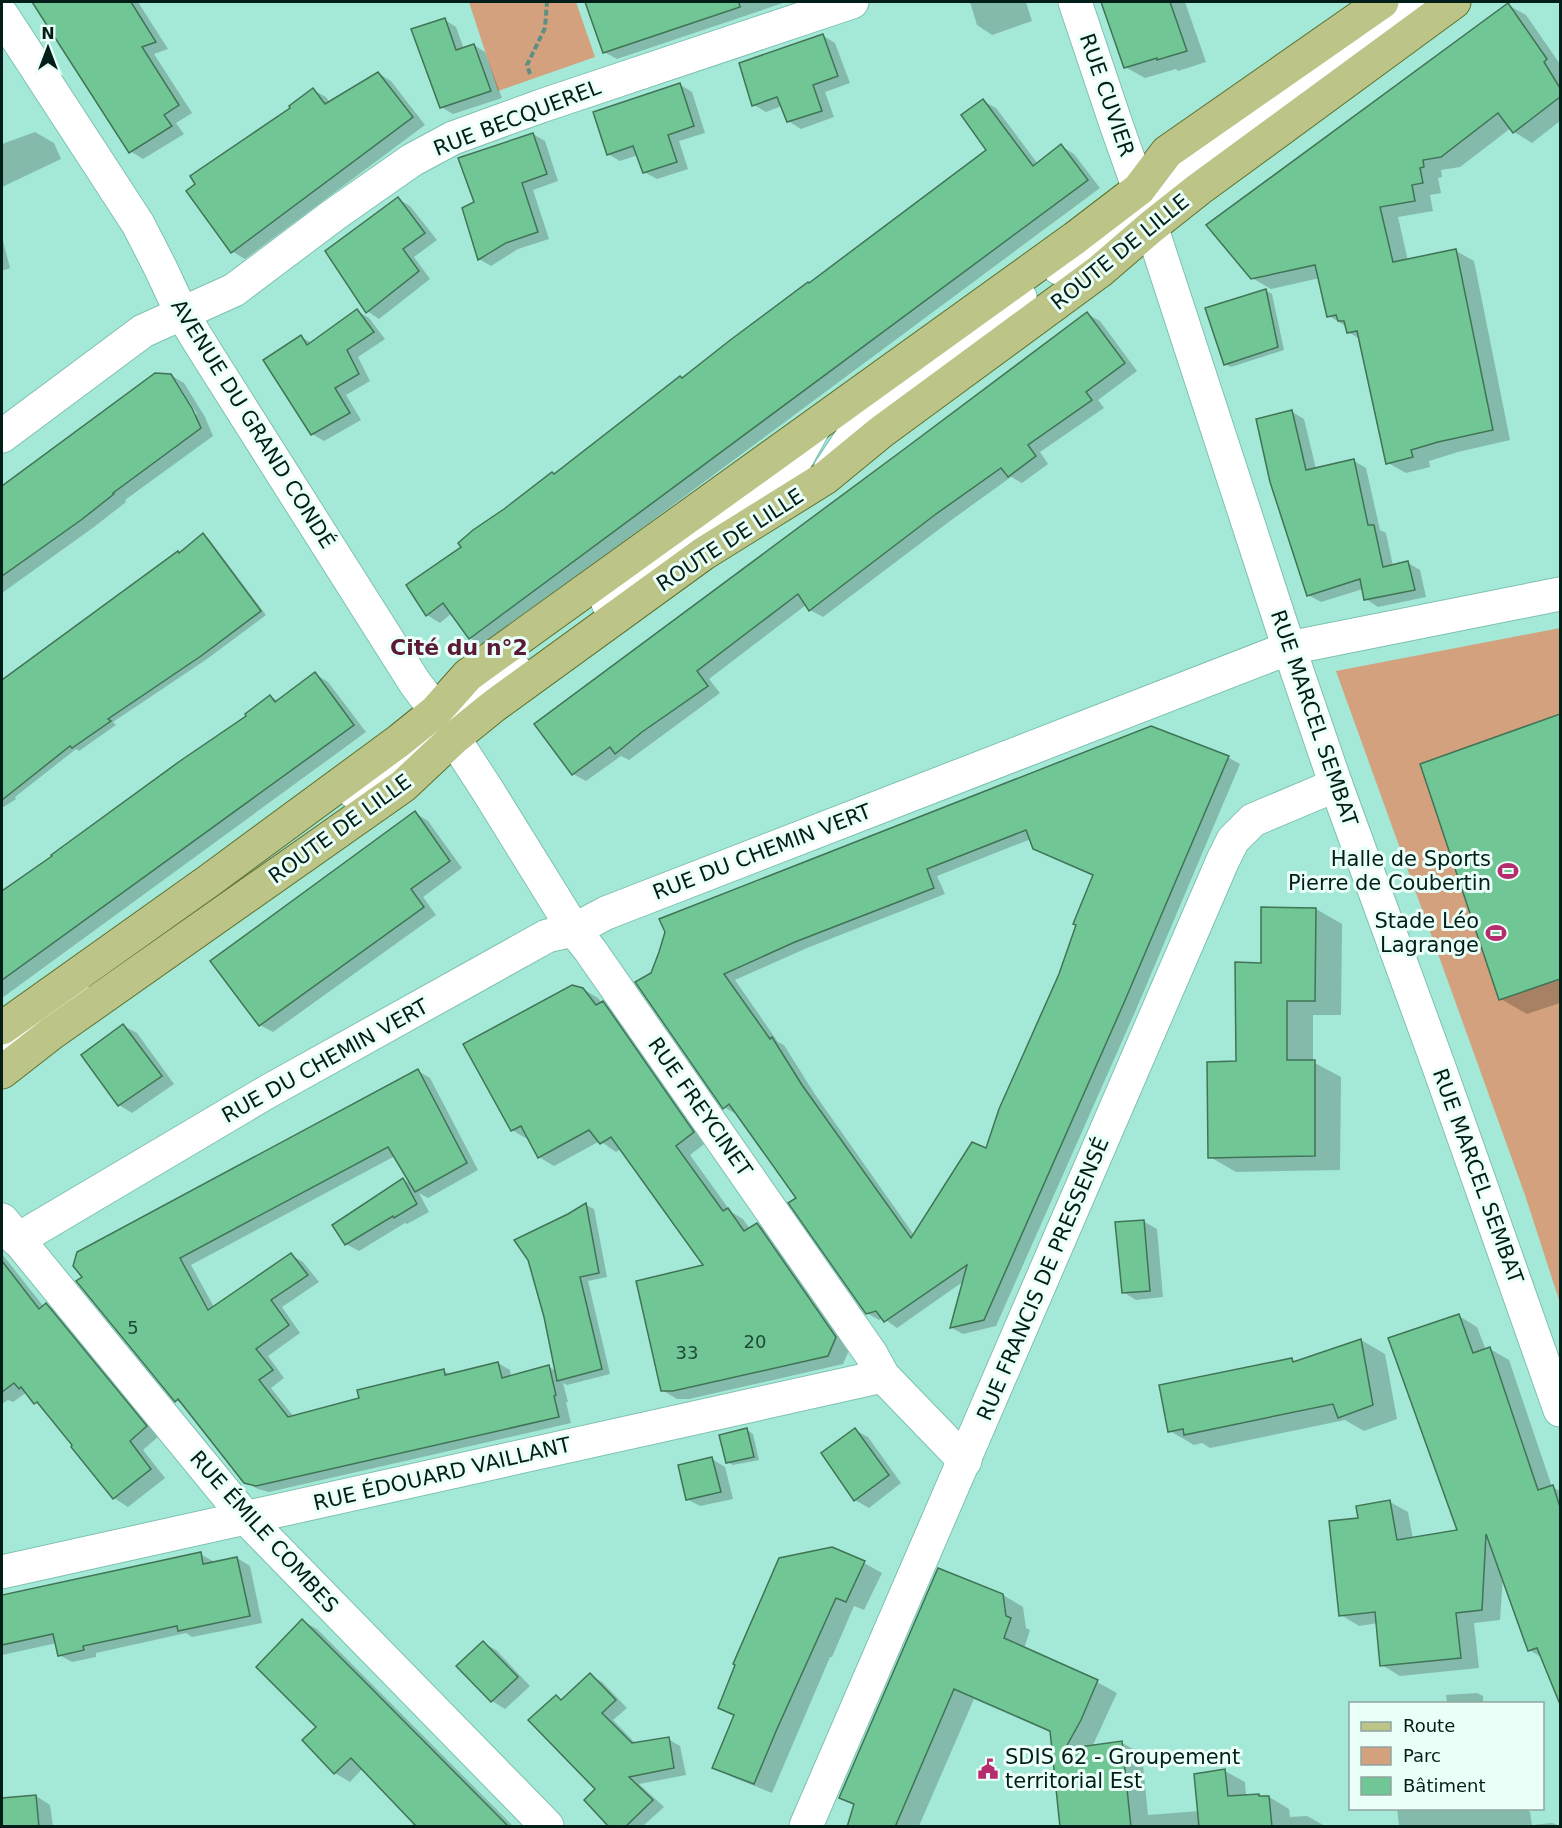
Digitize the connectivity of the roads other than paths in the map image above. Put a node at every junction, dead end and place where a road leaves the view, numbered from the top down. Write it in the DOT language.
graph roads {
  1 [pos="852,2"];
  2 [pos="1075,2"];
  3 [pos="1382,2"];
  4 [pos="1419,2"];
  5 [pos="1454,2"];
  6 [pos="2,15"];
  7 [pos="1139,189"];
  8 [pos="1151,226"];
  9 [pos="182,314"];
  10 [pos="2,436"];
  11 [pos="1560,594"];
  12 [pos="1289,648"];
  13 [pos="436,711"];
  14 [pos="453,739"];
  15 [pos="1336,785"];
  16 [pos="574,930"];
  17 [pos="2,1028"];
  18 [pos="2,1050"];
  19 [pos="2,1072"];
  20 [pos="9,1230"];
  21 [pos="883,1376"];
  22 [pos="1560,1410"];
  23 [pos="965,1461"];
  24 [pos="246,1518"];
  25 [pos="2,1572"];
  26 [pos="547,1827"];
  27 [pos="806,1827"];
  1 -- 9 [label="street, RUE BECQUEREL"];
  2 -- 7 [label="street, RUE CUVIER"];
  3 -- 7 [label="main road, ROUTE DE LILLE"];
  4 -- 7 [label="street"];
  5 -- 8 [label="main road, ROUTE DE LILLE"];
  6 -- 9 [label="street, AVENUE DU GRAND CONDÉ"];
  7 -- 8 [label="street, RUE CUVIER"];
  7 -- 13 [label="main road, ROUTE DE LILLE"];
  8 -- 12 [label="street, RUE MARCEL SEMBAT"];
  8 -- 14 [label="main road, ROUTE DE LILLE"];
  9 -- 10 [label="street, RUE BECQUEREL"];
  9 -- 13 [label="street, AVENUE DU GRAND CONDÉ"];
  11 -- 12 [label="street, RUE DU CHEMIN VERT"];
  12 -- 15 [label="street, RUE MARCEL SEMBAT"];
  12 -- 16 [label="street, RUE DU CHEMIN VERT"];
  13 -- 14 [label="street, AVENUE DU GRAND CONDÉ"];
  13 -- 17 [label="main road, ROUTE DE LILLE"];
  14 -- 16 [label="street, RUE FREYCINET"];
  14 -- 18 [label="street"];
  14 -- 19 [label="main road, ROUTE DE LILLE"];
  15 -- 22 [label="street, RUE MARCEL SEMBAT"];
  15 -- 23 [label="street, RUE FRANCIS DE PRESSENSÉ"];
  16 -- 20 [label="street, RUE DU CHEMIN VERT"];
  16 -- 21 [label="street, RUE FREYCINET"];
  20 -- 24 [label="street, RUE ÉMILE COMBES"];
  21 -- 23 [label="street, RUE FREYCINET"];
  21 -- 24 [label="street, RUE ÉDOUARD VAILLANT"];
  23 -- 27 [label="street, RUE FRANCIS DE PRESSENSÉ"];
  24 -- 25 [label="street, RUE ÉDOUARD VAILLANT"];
  24 -- 26 [label="street, RUE ÉMILE COMBES"];
}
